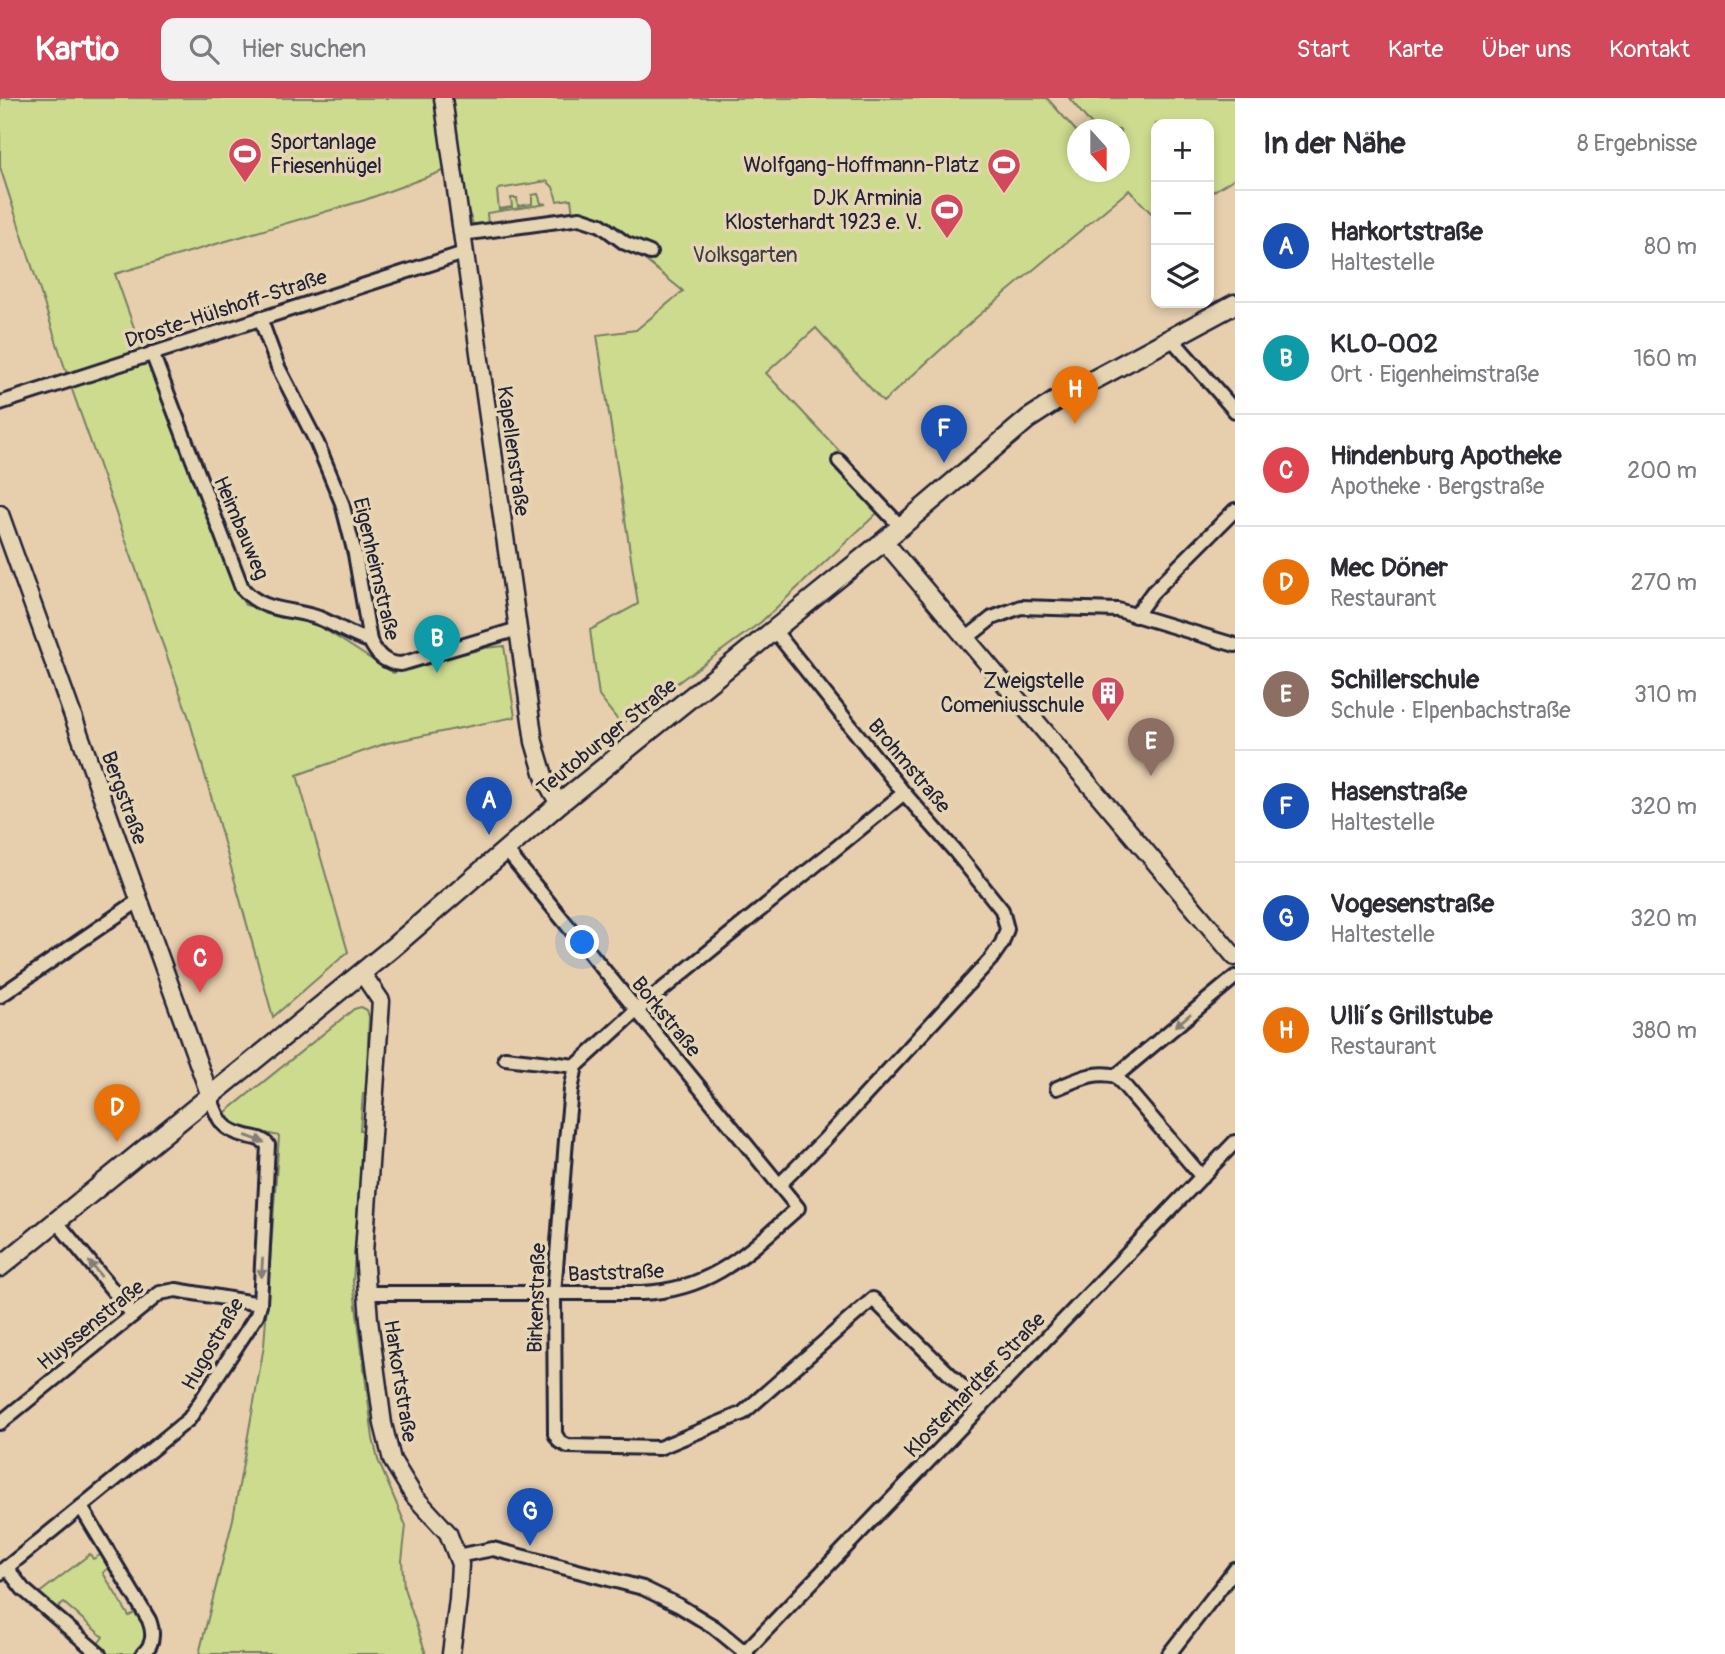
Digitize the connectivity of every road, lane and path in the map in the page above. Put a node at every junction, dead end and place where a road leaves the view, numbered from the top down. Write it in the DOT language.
graph roads {
  1 [pos="443,98"];
  2 [pos="462,233"];
  3 [pos="464,253"];
  4 [pos="650,253"];
  5 [pos="1235,304"];
  6 [pos="260,318"];
  7 [pos="1171,338"];
  8 [pos="152,353"];
  9 [pos="0,403"];
  10 [pos="1235,411"];
  11 [pos="839,461"];
  12 [pos="1235,510"];
  13 [pos="0,514"];
  14 [pos="901,527"];
  15 [pos="884,541"];
  16 [pos="1135,616"];
  17 [pos="518,629"];
  18 [pos="774,630"];
  19 [pos="967,638"];
  20 [pos="370,640"];
  21 [pos="1235,645"];
  22 [pos="904,793"];
  23 [pos="559,804"];
  24 [pos="506,850"];
  25 [pos="138,901"];
  26 [pos="1235,957"];
  27 [pos="362,973"];
  28 [pos="1235,976"];
  29 [pos="0,996"];
  30 [pos="636,1011"];
  31 [pos="505,1058"];
  32 [pos="576,1066"];
  33 [pos="1116,1076"];
  34 [pos="1058,1088"];
  35 [pos="210,1096"];
  36 [pos="1235,1142"];
  37 [pos="1202,1177"];
  38 [pos="779,1185"];
  39 [pos="797,1208"];
  40 [pos="57,1222"];
  41 [pos="0,1268"];
  42 [pos="366,1293"];
  43 [pos="554,1294"];
  44 [pos="260,1304"];
  45 [pos="133,1315"];
  46 [pos="982,1406"];
  47 [pos="0,1423"];
  48 [pos="81,1507"];
  49 [pos="457,1556"];
  50 [pos="1235,1569"];
  51 [pos="3,1570"];
  52 [pos="1175,1652"];
  53 [pos="745,1653"];
  54 [pos="99,1654"];
  55 [pos="143,1654"];
  56 [pos="452,1654"];
  1 -- 2 [label="street, Kapellenstraße"];
  2 -- 3 [label="street, Kapellenstraße"];
  2 -- 4 [label="street"];
  3 -- 6 [label="street, Droste-Hülshoff-Straße"];
  3 -- 17 [label="street, Kapellenstraße"];
  5 -- 7 [label="main road, Teutoburger Straße"];
  6 -- 8 [label="street, Droste-Hülshoff-Straße"];
  6 -- 20 [label="street, Eigenheimstraße"];
  7 -- 10 [label="street"];
  7 -- 14 [label="main road, Teutoburger Straße"];
  8 -- 9 [label="street, Droste-Hülshoff-Straße"];
  8 -- 20 [label="street, Heimbauweg"];
  11 -- 14 [label="street"];
  12 -- 16 [label="street"];
  13 -- 25 [label="street, Bergstraße"];
  14 -- 15 [label="main road, Teutoburger Straße"];
  15 -- 18 [label="main road, Teutoburger Straße"];
  15 -- 19 [label="street"];
  16 -- 19 [label="street"];
  16 -- 21 [label="street"];
  17 -- 20 [label="street, Eigenheimstraße"];
  17 -- 23 [label="street, Kapellenstraße"];
  18 -- 22 [label="street, Brohmstraße"];
  18 -- 23 [label="main road, Teutoburger Straße"];
  19 -- 26 [label="street"];
  22 -- 30 [label="street"];
  22 -- 38 [label="street, Brohmstraße"];
  23 -- 24 [label="main road, Teutoburger Straße"];
  24 -- 27 [label="main road, Teutoburger Straße"];
  24 -- 30 [label="street, Borkstraße"];
  25 -- 29 [label="street"];
  25 -- 35 [label="street, Bergstraße"];
  27 -- 35 [label="main road, Teutoburger Straße"];
  27 -- 42 [label="street, Harkortstraße"];
  28 -- 33 [label="street, one-way"];
  30 -- 32 [label="street"];
  30 -- 38 [label="street, Borkstraße"];
  31 -- 32 [label="street"];
  32 -- 43 [label="street, Birkenstraße"];
  33 -- 34 [label="street"];
  33 -- 37 [label="street"];
  35 -- 40 [label="main road, Teutoburger Straße"];
  35 -- 44 [label="street, Hugostraße, one-way"];
  36 -- 37 [label="street, Klosterhardter Straße"];
  37 -- 46 [label="street, Klosterhardter Straße"];
  38 -- 39 [label="street, Borkstraße"];
  39 -- 43 [label="street, Baststraße"];
  40 -- 41 [label="main road, Teutoburger Straße"];
  45 -- 40 [label="street, one-way"];
  42 -- 43 [label="street, Baststraße"];
  42 -- 49 [label="street, Harkortstraße"];
  43 -- 46 [label="street, Birkenstraße"];
  44 -- 45 [label="street, Huyssenstraße"];
  44 -- 48 [label="street, Hugostraße"];
  45 -- 47 [label="street, Huyssenstraße"];
  46 -- 53 [label="street, Klosterhardter Straße"];
  48 -- 51 [label="street, Hugostraße"];
  48 -- 55 [label="street"];
  49 -- 53 [label="street"];
  49 -- 56 [label="street, Harkortstraße"];
  50 -- 52 [label="street"];
  51 -- 54 [label="street, Hugostraße"];
}
